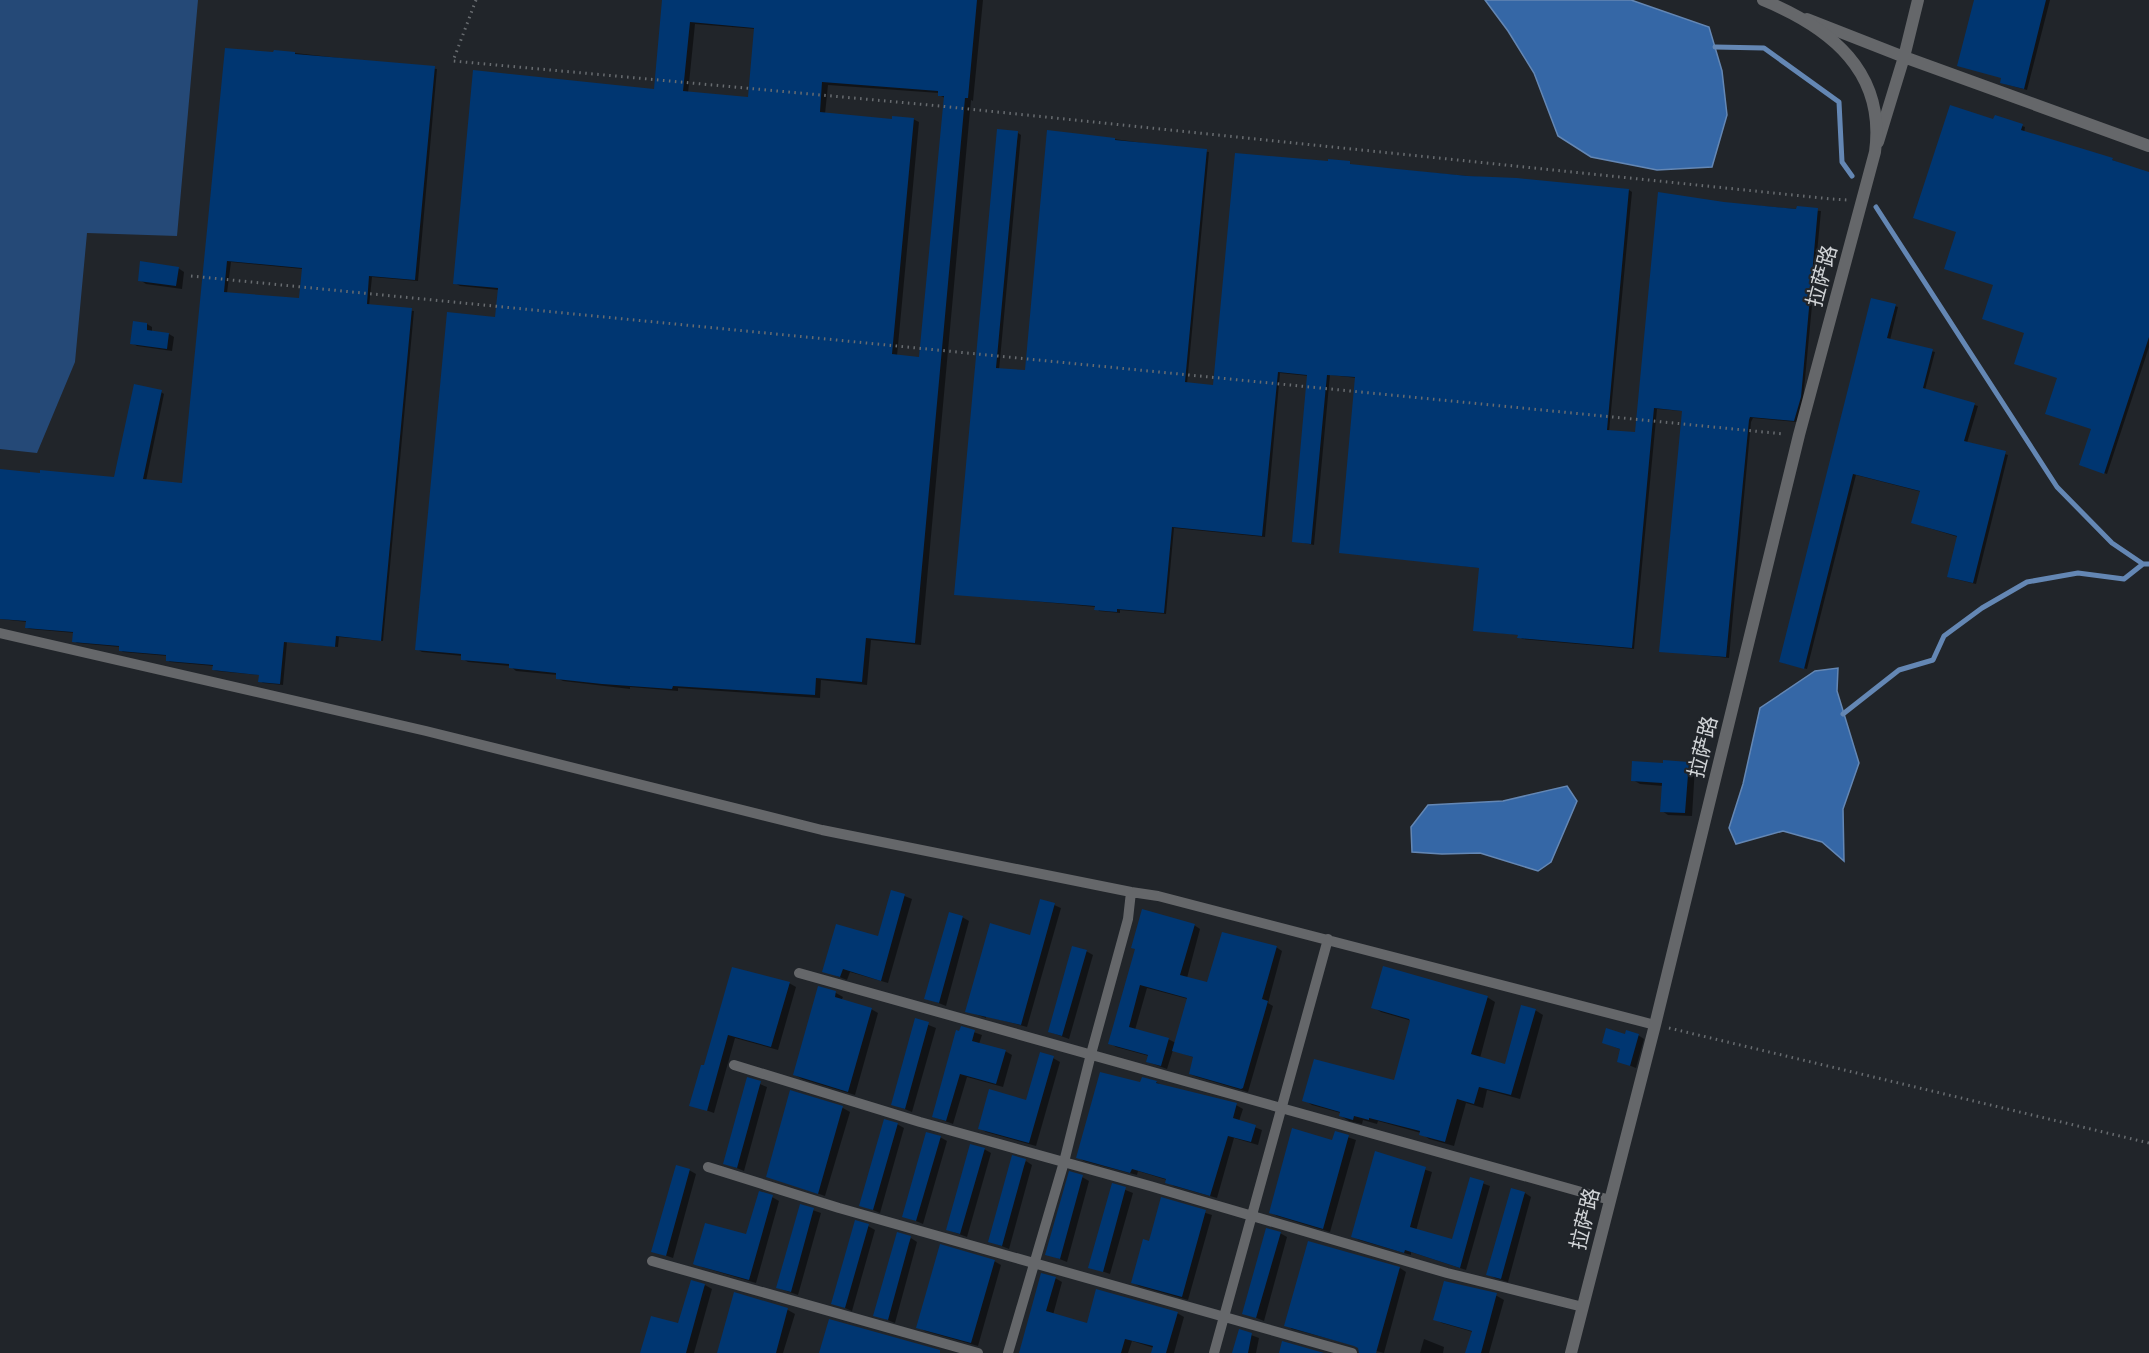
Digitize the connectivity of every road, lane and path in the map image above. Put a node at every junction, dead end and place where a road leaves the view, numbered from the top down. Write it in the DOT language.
graph roads {
  1 [pos="476,0"];
  2 [pos="1918,0"];
  3 [pos="1765,1"];
  4 [pos="1904,57"];
  5 [pos="2149,146"];
  6 [pos="1875,152"];
  7 [pos="1862,200"];
  8 [pos="191,276"];
  9 [pos="1799,435"];
  10 [pos="0,633"];
  11 [pos="1131,892"];
  12 [pos="1328,939"];
  13 [pos="800,973"];
  14 [pos="1655,1025"];
  15 [pos="1091,1054"];
  16 [pos="734,1065"];
  17 [pos="1282,1108"];
  18 [pos="2149,1143"];
  19 [pos="1064,1162"];
  20 [pos="708,1167"];
  21 [pos="1610,1200"];
  22 [pos="1252,1216"];
  23 [pos="652,1261"];
  24 [pos="1033,1263"];
  25 [pos="1583,1307"];
  26 [pos="1225,1317"];
  27 [pos="978,1353"];
  28 [pos="1008,1353"];
  29 [pos="1214,1353"];
  30 [pos="1352,1353"];
  31 [pos="1571,1353"];
  1 -- 7 [label="path"];
  2 -- 4 [label="street"];
  3 -- 4 [label="street, 拉萨路"];
  3 -- 6 [label="street, 拉萨路"];
  4 -- 5 [label="street"];
  4 -- 6 [label="street, 拉萨路"];
  6 -- 7 [label="street, 拉萨路"];
  7 -- 9 [label="street, 拉萨路"];
  8 -- 9 [label="path"];
  9 -- 14 [label="street, 拉萨路"];
  10 -- 11 [label="lane"];
  11 -- 12 [label="lane"];
  11 -- 15 [label="lane"];
  12 -- 14 [label="lane"];
  12 -- 17 [label="lane"];
  13 -- 15 [label="lane"];
  14 -- 18 [label="path"];
  14 -- 21 [label="street, 拉萨路"];
  15 -- 17 [label="lane"];
  15 -- 19 [label="lane"];
  16 -- 19 [label="lane"];
  17 -- 21 [label="lane"];
  17 -- 22 [label="lane"];
  19 -- 22 [label="lane"];
  19 -- 24 [label="lane"];
  20 -- 24 [label="lane"];
  21 -- 25 [label="street, 拉萨路"];
  22 -- 25 [label="lane"];
  22 -- 26 [label="lane"];
  23 -- 27 [label="lane"];
  24 -- 26 [label="lane"];
  24 -- 28 [label="lane"];
  25 -- 31 [label="street, 拉萨路"];
  26 -- 29 [label="lane"];
  26 -- 30 [label="lane"];
}
